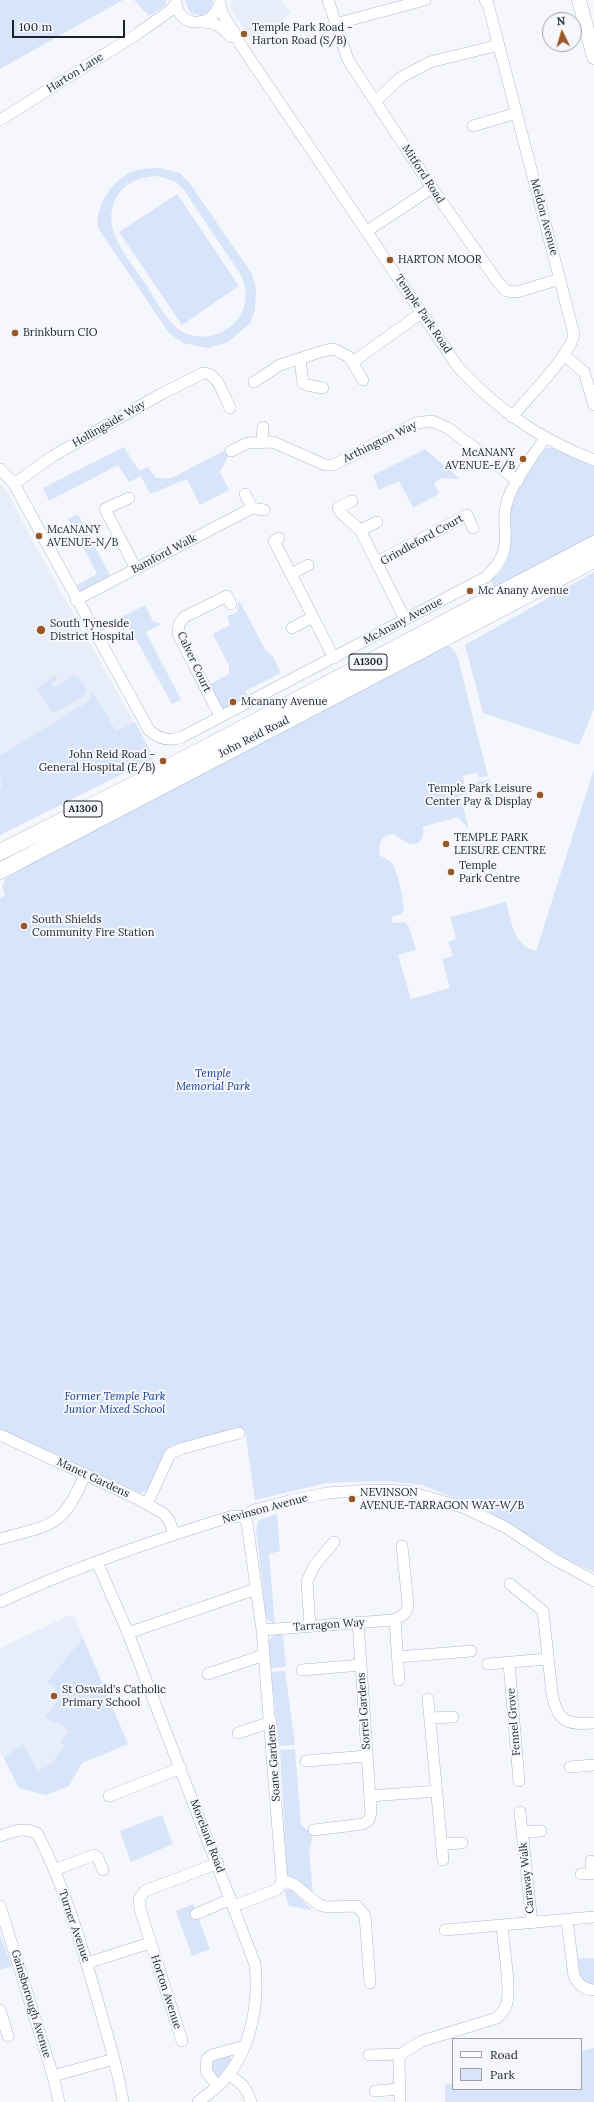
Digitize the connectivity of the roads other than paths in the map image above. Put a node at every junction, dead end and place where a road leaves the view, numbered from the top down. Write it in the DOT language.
graph roads {
  1 [pos="328,0"];
  2 [pos="425,0"];
  3 [pos="485,0"];
  4 [pos="579,0"];
  5 [pos="176,2"];
  6 [pos="220,2"];
  7 [pos="188,20"];
  8 [pos="202,22"];
  9 [pos="335,24"];
  10 [pos="150,26"];
  11 [pos="240,44"];
  12 [pos="499,44"];
  13 [pos="594,57"];
  14 [pos="376,101"];
  15 [pos="517,113"];
  16 [pos="0,120"];
  17 [pos="473,126"];
  18 [pos="432,188"];
  19 [pos="367,231"];
  20 [pos="560,279"];
  21 [pos="421,313"];
  22 [pos="564,355"];
  23 [pos="300,359"];
  24 [pos="353,362"];
  25 [pos="363,380"];
  26 [pos="254,382"];
  27 [pos="323,388"];
  28 [pos="594,405"];
  29 [pos="230,408"];
  30 [pos="512,417"];
  31 [pos="263,427"];
  32 [pos="545,438"];
  33 [pos="262,441"];
  34 [pos="231,452"];
  35 [pos="594,460"];
  36 [pos="0,469"];
  37 [pos="518,481"];
  38 [pos="14,484"];
  39 [pos="245,494"];
  40 [pos="129,498"];
  41 [pos="352,501"];
  42 [pos="252,508"];
  43 [pos="264,510"];
  44 [pos="377,522"];
  45 [pos="473,528"];
  46 [pos="360,530"];
  47 [pos="279,538"];
  48 [pos="594,544"];
  49 [pos="594,560"];
  50 [pos="377,562"];
  51 [pos="308,565"];
  52 [pos="136,569"];
  53 [pos="291,574"];
  54 [pos="76,600"];
  55 [pos="231,604"];
  56 [pos="313,617"];
  57 [pos="406,619"];
  58 [pos="118,628"];
  59 [pos="292,628"];
  60 [pos="98,639"];
  61 [pos="334,658"];
  62 [pos="220,716"];
  63 [pos="0,852"];
  64 [pos="0,871"];
  65 [pos="239,1433"];
  66 [pos="0,1435"];
  67 [pos="85,1475"];
  68 [pos="147,1504"];
  69 [pos="243,1517"];
  70 [pos="174,1534"];
  71 [pos="0,1539"];
  72 [pos="334,1542"];
  73 [pos="402,1546"];
  74 [pos="97,1562"];
  75 [pos="594,1581"];
  76 [pos="510,1584"];
  77 [pos="256,1589"];
  78 [pos="0,1602"];
  79 [pos="395,1619"];
  80 [pos="358,1622"];
  81 [pos="310,1626"];
  82 [pos="262,1630"];
  83 [pos="128,1633"];
  84 [pos="471,1651"];
  85 [pos="264,1655"];
  86 [pos="398,1657"];
  87 [pos="548,1659"];
  88 [pos="508,1662"];
  89 [pos="488,1664"];
  90 [pos="361,1665"];
  91 [pos="302,1670"];
  92 [pos="208,1674"];
  93 [pos="399,1680"];
  94 [pos="428,1699"];
  95 [pos="453,1717"];
  96 [pos="430,1718"];
  97 [pos="271,1722"];
  98 [pos="594,1723"];
  99 [pos="238,1733"];
  100 [pos="368,1756"];
  101 [pos="306,1761"];
  102 [pos="594,1765"];
  103 [pos="181,1768"];
  104 [pos="570,1768"];
  105 [pos="519,1781"];
  106 [pos="437,1791"];
  107 [pos="109,1796"];
  108 [pos="370,1796"];
  109 [pos="520,1812"];
  110 [pos="314,1830"];
  111 [pos="542,1831"];
  112 [pos="522,1832"];
  113 [pos="0,1836"];
  114 [pos="462,1843"];
  115 [pos="442,1844"];
  116 [pos="443,1860"];
  117 [pos="592,1861"];
  118 [pos="218,1863"];
  119 [pos="54,1870"];
  120 [pos="103,1870"];
  121 [pos="581,1874"];
  122 [pos="593,1874"];
  123 [pos="282,1880"];
  124 [pos="232,1903"];
  125 [pos="0,1906"];
  126 [pos="196,1914"];
  127 [pos="594,1918"];
  128 [pos="567,1920"];
  129 [pos="532,1923"];
  130 [pos="502,1925"];
  131 [pos="445,1930"];
  132 [pos="150,1943"];
  133 [pos="87,1963"];
  134 [pos="370,1983"];
  135 [pos="594,1990"];
  136 [pos="0,2010"];
  137 [pos="8,2036"];
  138 [pos="182,2041"];
  139 [pos="244,2046"];
  140 [pos="401,2054"];
  141 [pos="368,2055"];
  142 [pos="114,2059"];
  143 [pos="228,2075"];
  144 [pos="53,2076"];
  145 [pos="217,2086"];
  146 [pos="375,2092"];
  147 [pos="59,2102"];
  148 [pos="123,2102"];
  149 [pos="198,2102"];
  150 [pos="252,2102"];
  1 -- 9 [label="street, Mitford Road"];
  2 -- 9 [label="street"];
  3 -- 12 [label="street, Meldon Avenue"];
  4 -- 13 [label="main road"];
  5 -- 7 [label="street"];
  5 -- 10 [label="street, Harton Lane"];
  6 -- 8 [label="street"];
  6 -- 11 [label="street, Temple Park Road"];
  7 -- 8 [label="street, Temple Park Road"];
  7 -- 10 [label="street, Harton Lane"];
  8 -- 11 [label="street, Temple Park Road"];
  9 -- 14 [label="street, Mitford Road"];
  10 -- 16 [label="street, Harton Lane"];
  11 -- 19 [label="street, Temple Park Road"];
  12 -- 14 [label="street"];
  12 -- 15 [label="street, Meldon Avenue"];
  14 -- 18 [label="street, Mitford Road"];
  15 -- 17 [label="street"];
  15 -- 20 [label="street, Meldon Avenue"];
  18 -- 19 [label="street"];
  18 -- 20 [label="street, Mitford Road"];
  19 -- 21 [label="street, Temple Park Road"];
  20 -- 22 [label="street, Meldon Avenue"];
  21 -- 24 [label="street"];
  21 -- 30 [label="street, Temple Park Road"];
  22 -- 28 [label="street"];
  22 -- 30 [label="street, Meldon Avenue"];
  23 -- 24 [label="street"];
  23 -- 26 [label="street"];
  23 -- 27 [label="street"];
  24 -- 25 [label="street"];
  29 -- 38 [label="street, Hollingside Way"];
  30 -- 32 [label="street, Temple Park Road"];
  31 -- 33 [label="street"];
  32 -- 35 [label="street, Temple Park Road"];
  32 -- 37 [label="street, McAnany Avenue"];
  33 -- 34 [label="street, Arthington Way"];
  33 -- 37 [label="street, Arthington Way"];
  36 -- 38 [label="street, McAnany Avenue"];
  37 -- 57 [label="street, McAnany Avenue"];
  38 -- 54 [label="street, McAnany Avenue"];
  39 -- 42 [label="street"];
  40 -- 52 [label="street"];
  41 -- 46 [label="street"];
  42 -- 43 [label="street"];
  42 -- 52 [label="street, Bamford Walk"];
  44 -- 46 [label="street"];
  45 -- 50 [label="street, Grindleford Court"];
  46 -- 50 [label="street"];
  47 -- 53 [label="street"];
  48 -- 63 [label="highway, John Reid Road / A1300"];
  49 -- 64 [label="highway, John Reid Road / A1300"];
  50 -- 57 [label="street, Grindleford Court"];
  51 -- 53 [label="street"];
  52 -- 54 [label="street, Bamford Walk"];
  53 -- 56 [label="street"];
  54 -- 60 [label="street, McAnany Avenue"];
  55 -- 62 [label="street, Calver Court"];
  56 -- 59 [label="street"];
  56 -- 61 [label="street"];
  57 -- 61 [label="street, McAnany Avenue"];
  58 -- 60 [label="street"];
  60 -- 62 [label="street, McAnany Avenue"];
  61 -- 62 [label="street, McAnany Avenue"];
  65 -- 68 [label="street"];
  66 -- 67 [label="street, Manet Gardens"];
  67 -- 68 [label="street, Manet Gardens"];
  67 -- 71 [label="street"];
  68 -- 70 [label="street, Manet Gardens"];
  69 -- 70 [label="street, Nevinson Avenue"];
  69 -- 75 [label="street, Nevinson Avenue"];
  69 -- 77 [label="street, Soane Gardens"];
  70 -- 74 [label="street, Nevinson Avenue"];
  72 -- 81 [label="street"];
  73 -- 79 [label="street"];
  74 -- 78 [label="street, Nevinson Avenue"];
  74 -- 83 [label="street, Moreland Road"];
  76 -- 87 [label="street"];
  77 -- 82 [label="street, Soane Gardens"];
  77 -- 83 [label="street"];
  79 -- 80 [label="street, Tarragon Way"];
  79 -- 86 [label="street"];
  80 -- 81 [label="street, Tarragon Way"];
  80 -- 90 [label="street, Sorrel Gardens"];
  81 -- 82 [label="street, Tarragon Way"];
  82 -- 85 [label="street, Soane Gardens"];
  83 -- 103 [label="street, Moreland Road"];
  84 -- 86 [label="street"];
  85 -- 92 [label="street"];
  85 -- 97 [label="street, Soane Gardens"];
  86 -- 93 [label="street"];
  87 -- 88 [label="street"];
  87 -- 98 [label="street"];
  88 -- 89 [label="street"];
  88 -- 105 [label="street, Fennel Grove"];
  90 -- 91 [label="street, Sorrel Gardens"];
  90 -- 100 [label="street, Sorrel Gardens"];
  94 -- 96 [label="street"];
  95 -- 96 [label="street"];
  96 -- 106 [label="street"];
  97 -- 99 [label="street"];
  97 -- 123 [label="street, Soane Gardens"];
  100 -- 101 [label="street, Sorrel Gardens"];
  100 -- 108 [label="street, Sorrel Gardens"];
  102 -- 104 [label="street"];
  103 -- 107 [label="street"];
  103 -- 118 [label="street, Moreland Road"];
  106 -- 108 [label="street"];
  106 -- 115 [label="street"];
  108 -- 110 [label="street, Sorrel Gardens"];
  109 -- 112 [label="street, Caraway Walk"];
  111 -- 112 [label="street, Caraway Walk"];
  112 -- 129 [label="street, Caraway Walk"];
  113 -- 119 [label="street, Turner Avenue"];
  114 -- 115 [label="street"];
  115 -- 116 [label="street"];
  117 -- 122 [label="street"];
  118 -- 124 [label="street, Moreland Road"];
  118 -- 132 [label="street, Horton Avenue"];
  119 -- 120 [label="street"];
  119 -- 133 [label="street, Turner Avenue"];
  121 -- 122 [label="street"];
  123 -- 124 [label="street"];
  123 -- 134 [label="street"];
  124 -- 126 [label="street"];
  124 -- 139 [label="street, Moreland Road"];
  125 -- 144 [label="street, Gainsborough Avenue"];
  127 -- 128 [label="street, Caraway Walk"];
  128 -- 129 [label="street, Caraway Walk"];
  128 -- 135 [label="street"];
  129 -- 130 [label="street, Caraway Walk"];
  130 -- 131 [label="street, Caraway Walk"];
  130 -- 140 [label="street"];
  132 -- 133 [label="street, Horton Avenue"];
  132 -- 138 [label="street, Horton Avenue"];
  133 -- 142 [label="street, Turner Avenue"];
  136 -- 137 [label="street"];
  139 -- 143 [label="street, Moreland Road"];
  139 -- 145 [label="street"];
  140 -- 141 [label="street"];
  140 -- 146 [label="street"];
  142 -- 144 [label="street"];
  142 -- 148 [label="street, Turner Avenue"];
  143 -- 145 [label="street, Moreland Road"];
  143 -- 150 [label="street"];
  144 -- 147 [label="street, Gainsborough Avenue"];
  145 -- 149 [label="street, Moreland Road"];
}
